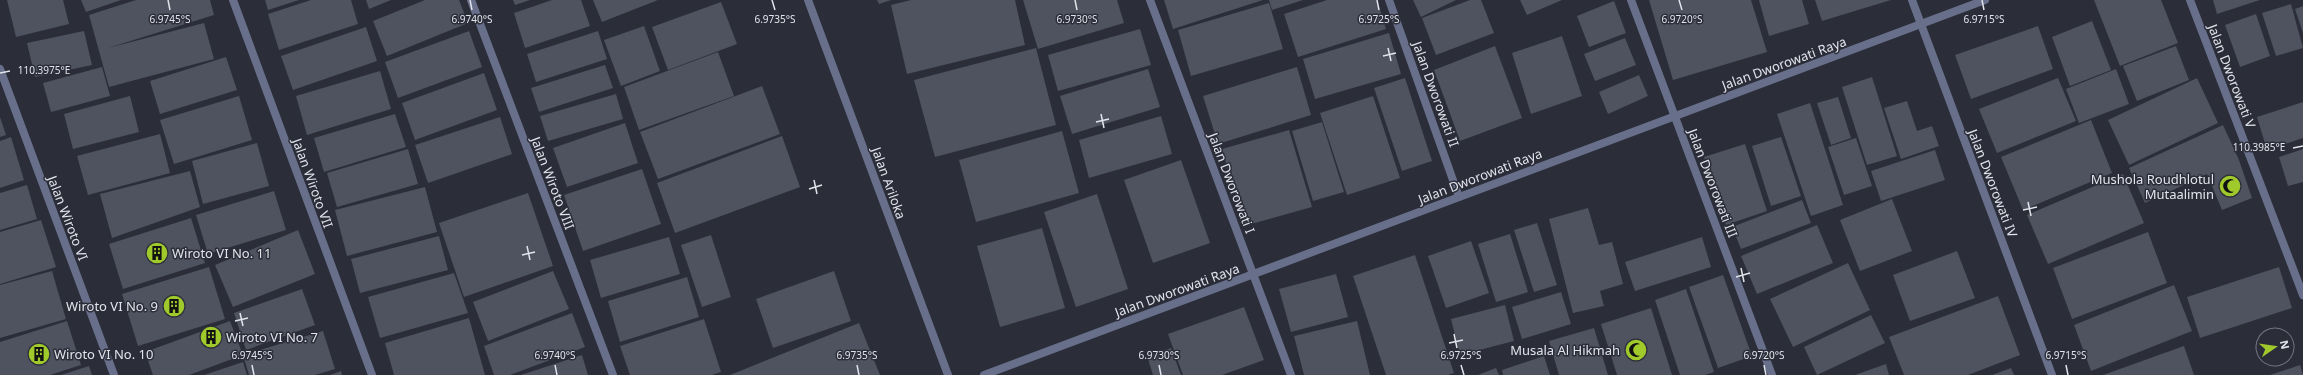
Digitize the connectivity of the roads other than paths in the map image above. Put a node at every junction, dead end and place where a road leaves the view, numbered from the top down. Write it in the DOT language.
graph roads {
  1 [pos="233,0"];
  2 [pos="471,0"];
  3 [pos="808,0"];
  4 [pos="1150,0"];
  5 [pos="1389,0"];
  6 [pos="1631,0"];
  7 [pos="1912,0"];
  8 [pos="1985,0"];
  9 [pos="2190,0"];
  10 [pos="1921,24"];
  11 [pos="0,69"];
  12 [pos="1675,116"];
  13 [pos="1460,197"];
  14 [pos="1253,274"];
  15 [pos="2303,295"];
  16 [pos="114,375"];
  17 [pos="372,375"];
  18 [pos="613,375"];
  19 [pos="948,375"];
  20 [pos="984,375"];
  21 [pos="1291,375"];
  22 [pos="1772,375"];
  23 [pos="2052,375"];
  1 -- 17 [label="street, Jalan Wiroto VII"];
  2 -- 18 [label="street, Jalan Wiroto VIII"];
  3 -- 19 [label="street, Jalan Ariloka"];
  4 -- 14 [label="street, Jalan Dworowati I"];
  5 -- 13 [label="street, Jalan Dworowati II"];
  6 -- 12 [label="street, Jalan Dworowati III"];
  7 -- 10 [label="street, Jalan Dworowati IV"];
  8 -- 10 [label="street, Jalan Dworowati Raya"];
  9 -- 15 [label="street, Jalan Dworowati V"];
  10 -- 12 [label="street, Jalan Dworowati Raya"];
  10 -- 23 [label="street, Jalan Dworowati IV"];
  11 -- 16 [label="street, Jalan Wiroto VI"];
  12 -- 13 [label="street, Jalan Dworowati Raya"];
  12 -- 22 [label="street, Jalan Dworowati III"];
  13 -- 14 [label="street, Jalan Dworowati Raya"];
  14 -- 20 [label="street, Jalan Dworowati Raya"];
  14 -- 21 [label="street, Jalan Dworowati I"];
}
